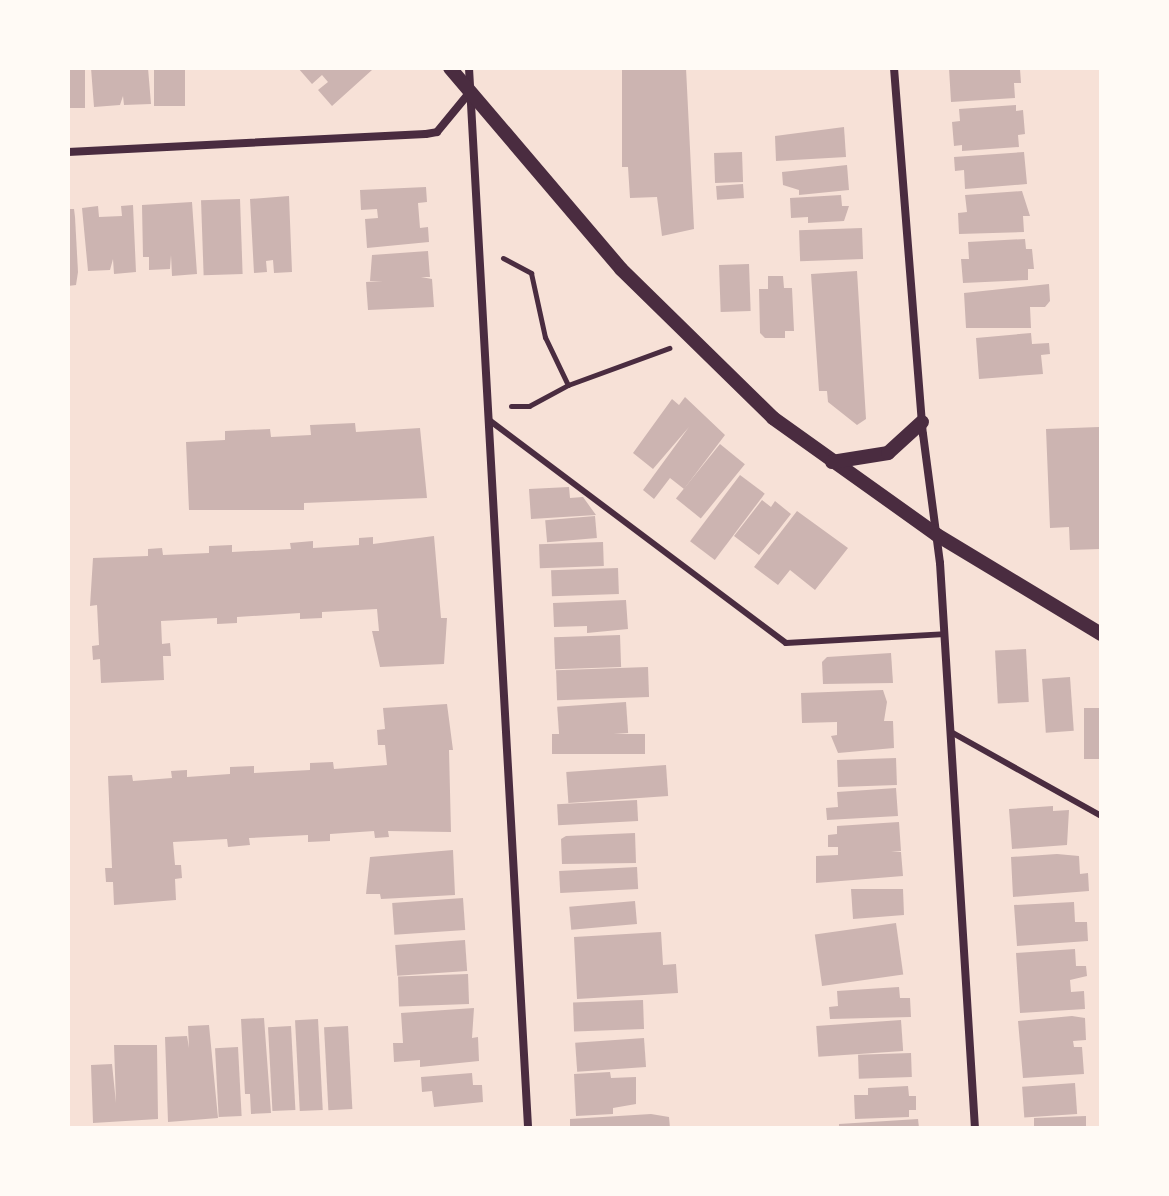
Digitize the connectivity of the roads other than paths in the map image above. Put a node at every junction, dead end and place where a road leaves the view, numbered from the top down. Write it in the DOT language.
graph roads {
  1 [pos="450,68"];
  2 [pos="469,68"];
  3 [pos="894,68"];
  4 [pos="470,92"];
  5 [pos="68,152"];
  6 [pos="489,420"];
  7 [pos="922,422"];
  8 [pos="832,462"];
  9 [pos="937,535"];
  10 [pos="945,634"];
  11 [pos="1101,634"];
  12 [pos="951,732"];
  13 [pos="1101,816"];
  14 [pos="528,1128"];
  15 [pos="975,1128"];
  1 -- 4 [label="street"];
  2 -- 4 [label="street"];
  3 -- 7 [label="street"];
  4 -- 5 [label="street"];
  4 -- 6 [label="street"];
  4 -- 8 [label="street"];
  6 -- 10 [label="lane"];
  6 -- 14 [label="street"];
  7 -- 8 [label="street"];
  7 -- 9 [label="street"];
  8 -- 9 [label="street"];
  9 -- 10 [label="street"];
  9 -- 11 [label="street"];
  10 -- 12 [label="street"];
  12 -- 13 [label="lane"];
  12 -- 15 [label="street"];
}
